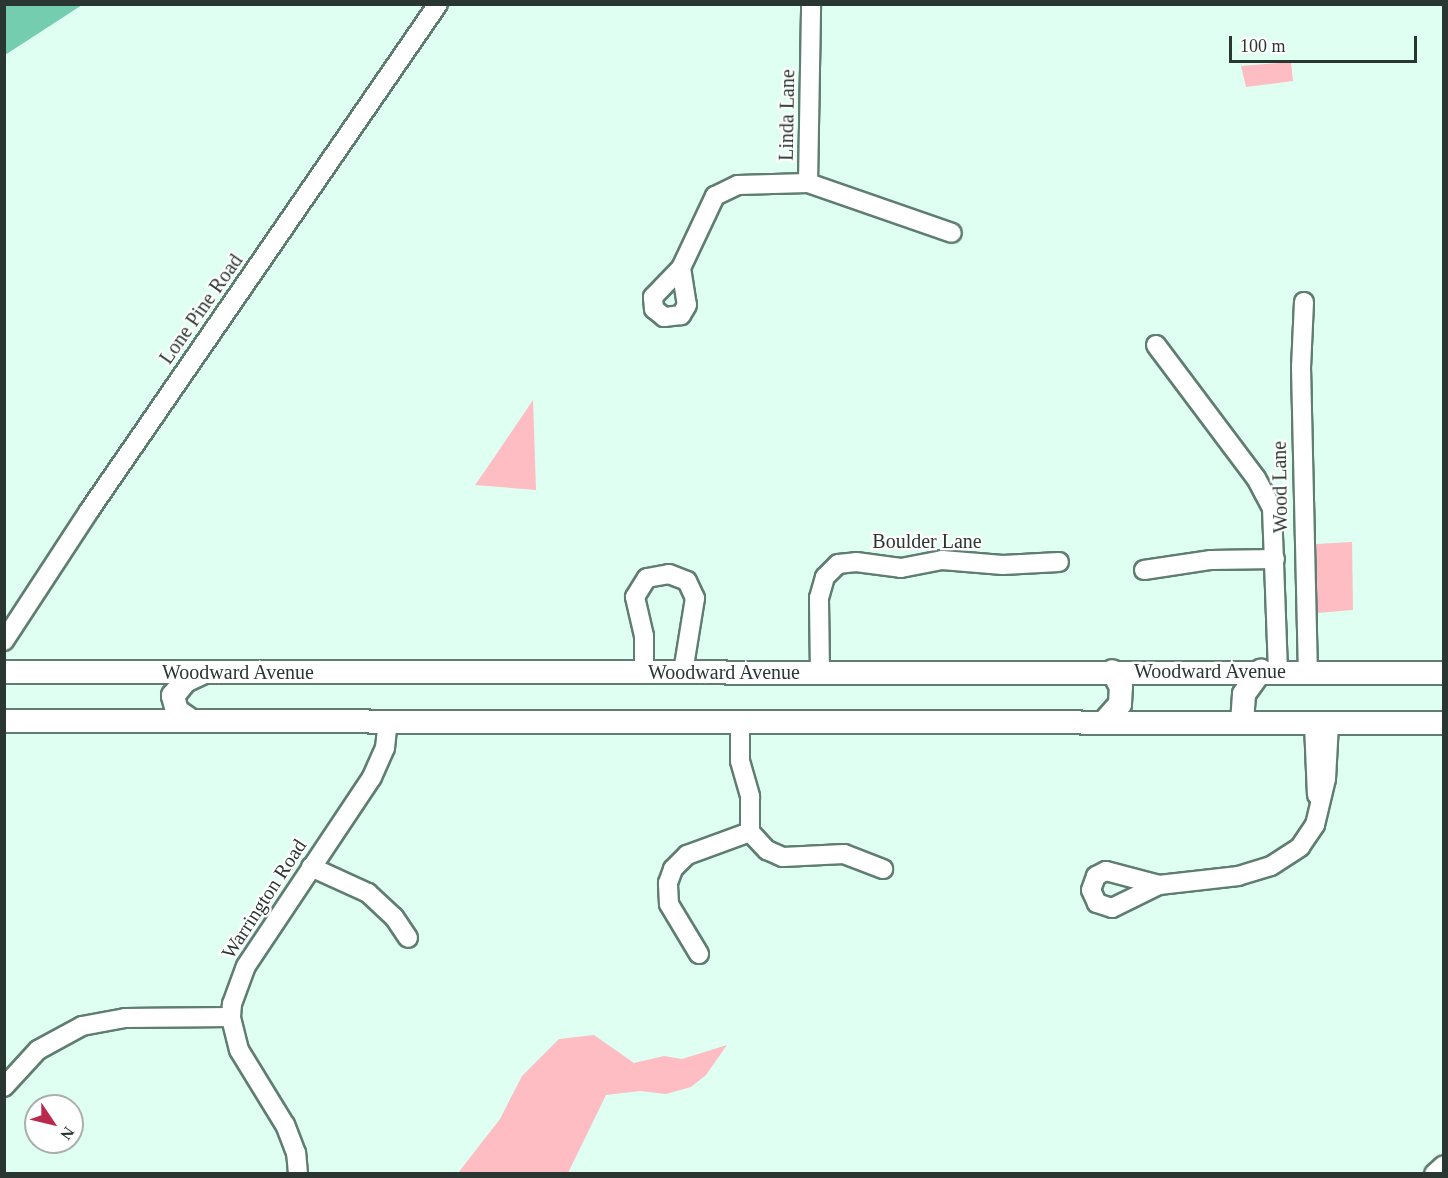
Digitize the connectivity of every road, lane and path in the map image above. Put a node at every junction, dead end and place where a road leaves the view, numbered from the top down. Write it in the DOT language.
graph roads {
  1 [pos="438,4"];
  2 [pos="811,4"];
  3 [pos="808,183"];
  4 [pos="952,233"];
  5 [pos="681,268"];
  6 [pos="1304,302"];
  7 [pos="1156,345"];
  8 [pos="1275,559"];
  9 [pos="1059,562"];
  10 [pos="1144,570"];
  11 [pos="4,642"];
  12 [pos="1112,671"];
  13 [pos="1270,671"];
  14 [pos="4,672"];
  15 [pos="206,672"];
  16 [pos="644,672"];
  17 [pos="683,672"];
  18 [pos="820,672"];
  19 [pos="1308,672"];
  20 [pos="1443,674"];
  21 [pos="4,721"];
  22 [pos="192,721"];
  23 [pos="388,721"];
  24 [pos="740,722"];
  25 [pos="1104,722"];
  26 [pos="1242,723"];
  27 [pos="1443,723"];
  28 [pos="1321,724"];
  29 [pos="750,832"];
  30 [pos="311,867"];
  31 [pos="883,869"];
  32 [pos="1159,885"];
  33 [pos="408,938"];
  34 [pos="699,954"];
  35 [pos="231,1017"];
  36 [pos="4,1087"];
  37 [pos="1443,1165"];
  38 [pos="298,1173"];
  39 [pos="1434,1173"];
  1 -- 11 [label="street, Lone Pine Road"];
  2 -- 3 [label="street, Linda Lane"];
  3 -- 4 [label="street, Linda Lane"];
  3 -- 5 [label="street"];
  6 -- 19 [label="street, Wood Lane"];
  7 -- 8 [label="street"];
  8 -- 10 [label="street"];
  8 -- 13 [label="street"];
  9 -- 18 [label="street, Boulder Lane"];
  12 -- 13 [label="main road, Woodward Avenue"];
  12 -- 18 [label="main road, Woodward Avenue"];
  12 -- 25 [label="main road"];
  13 -- 19 [label="main road, Woodward Avenue"];
  13 -- 26 [label="main road"];
  14 -- 15 [label="main road, Woodward Avenue"];
  15 -- 16 [label="main road, Woodward Avenue"];
  15 -- 22 [label="main road"];
  16 -- 17 [label="main road, Woodward Avenue"];
  16 -- 17 [label="street"];
  17 -- 18 [label="main road, Woodward Avenue"];
  19 -- 20 [label="main road, Woodward Avenue"];
  21 -- 22 [label="main road"];
  22 -- 23 [label="main road"];
  23 -- 24 [label="main road"];
  23 -- 30 [label="street, Warrington Road"];
  24 -- 25 [label="main road"];
  24 -- 29 [label="street"];
  25 -- 26 [label="main road"];
  26 -- 28 [label="main road"];
  27 -- 28 [label="main road"];
  28 -- 32 [label="street"];
  29 -- 31 [label="street"];
  29 -- 34 [label="street"];
  30 -- 33 [label="street"];
  30 -- 35 [label="street, Warrington Road"];
  35 -- 36 [label="street"];
  35 -- 38 [label="street"];
  37 -- 39 [label="street"];
}
